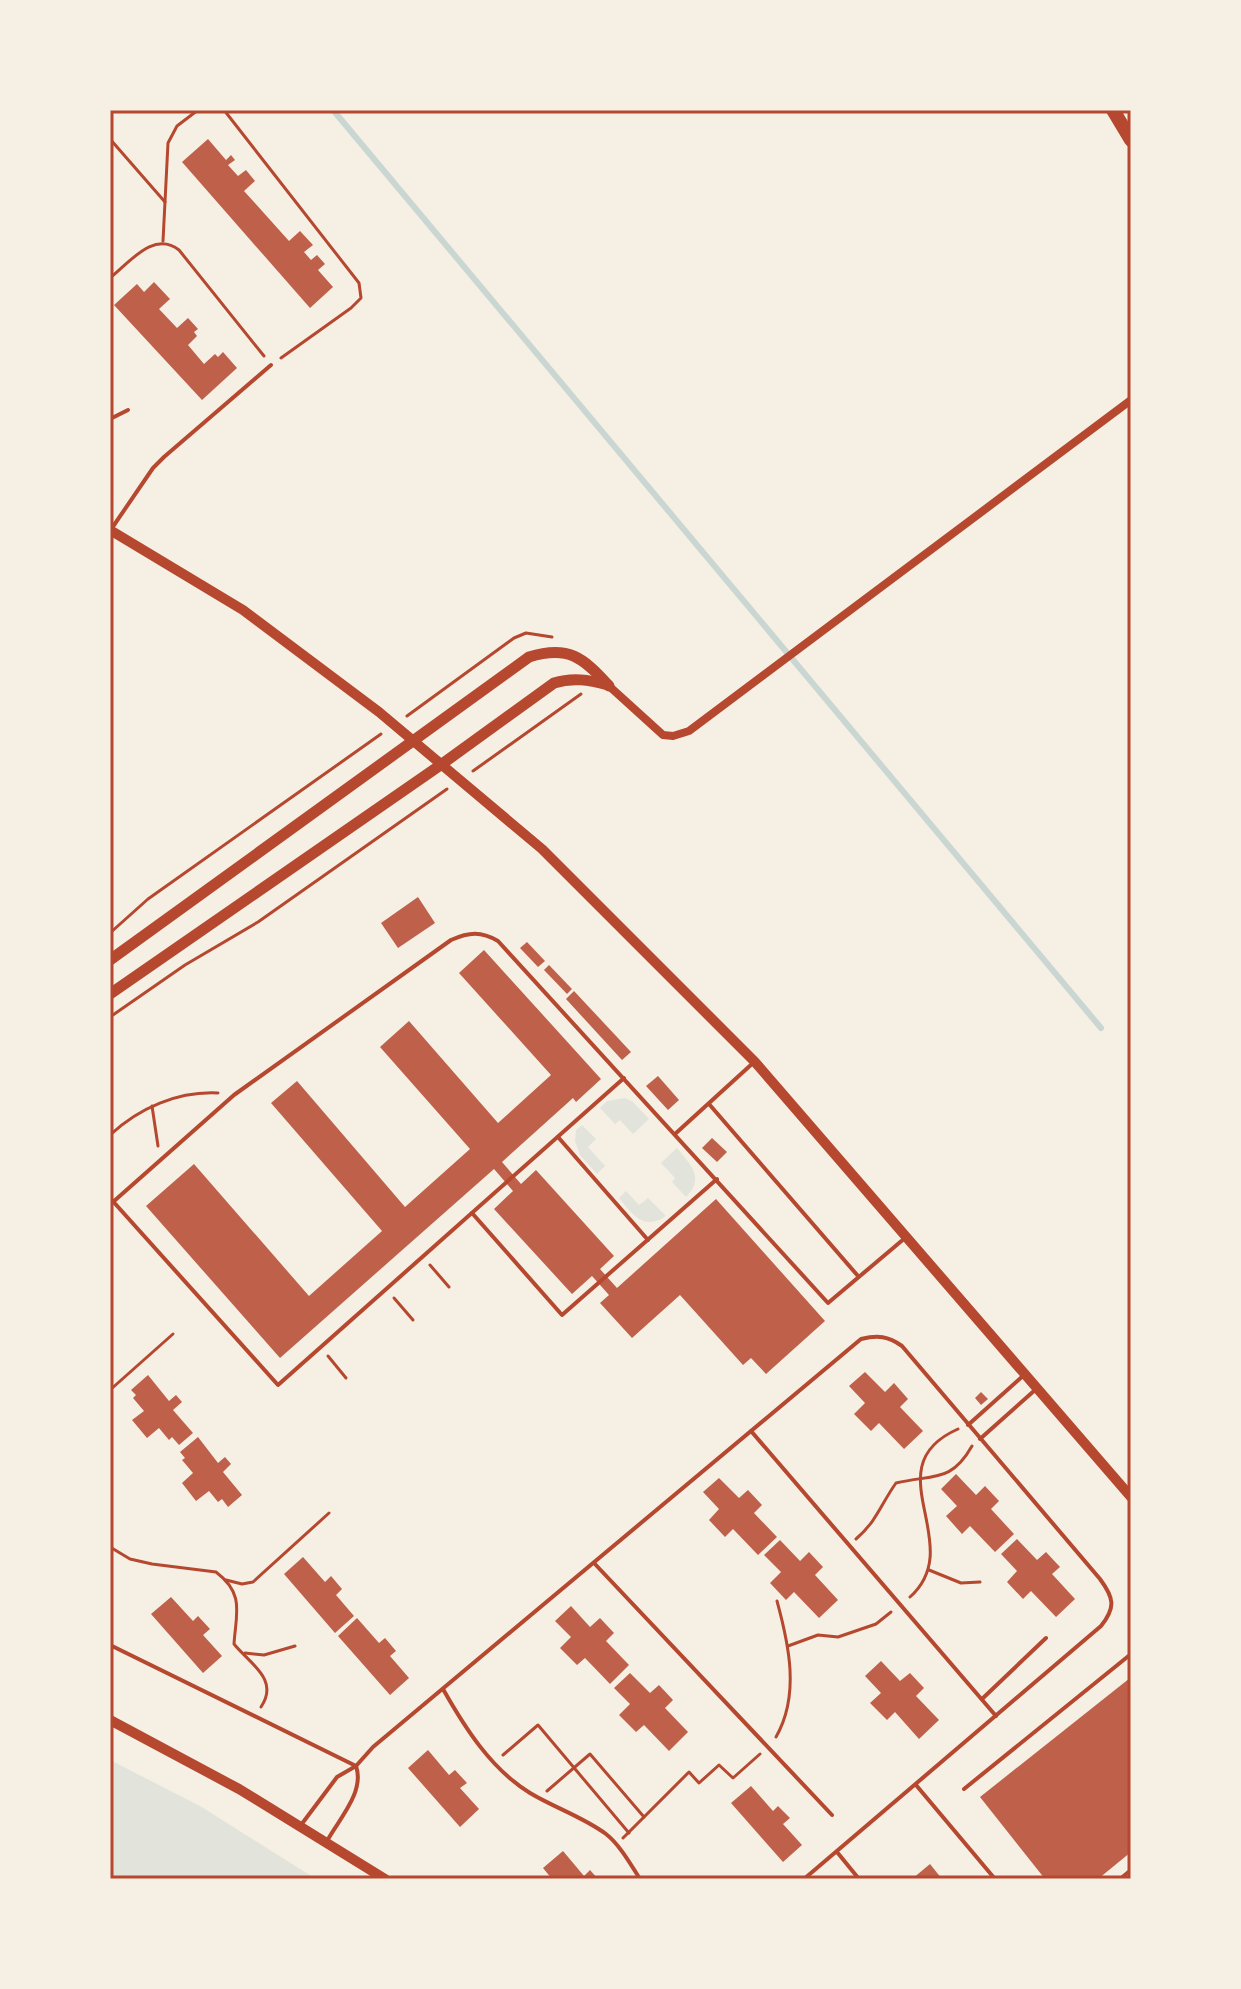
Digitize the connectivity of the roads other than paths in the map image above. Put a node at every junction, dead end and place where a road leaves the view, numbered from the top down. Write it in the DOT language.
graph roads {
  1 [pos="1113,110"];
  2 [pos="1131,140"];
  3 [pos="271,365"];
  4 [pos="1131,400"];
  5 [pos="128,410"];
  6 [pos="110,419"];
  7 [pos="110,530"];
  8 [pos="609,686"];
  9 [pos="413,739"];
  10 [pos="442,764"];
  11 [pos="110,960"];
  12 [pos="110,994"];
  13 [pos="755,1062"];
  14 [pos="624,1078"];
  15 [pos="709,1104"];
  16 [pos="675,1134"];
  17 [pos="558,1137"];
  18 [pos="717,1179"];
  19 [pos="111,1200"];
  20 [pos="472,1213"];
  21 [pos="908,1236"];
  22 [pos="648,1240"];
  23 [pos="858,1276"];
  24 [pos="1026,1374"];
  25 [pos="1038,1388"];
  26 [pos="968,1425"];
  27 [pos="751,1431"];
  28 [pos="979,1437"];
  29 [pos="1131,1497"];
  30 [pos="594,1563"];
  31 [pos="1046,1638"];
  32 [pos="110,1645"];
  33 [pos="1131,1654"];
  34 [pos="443,1689"];
  35 [pos="982,1699"];
  36 [pos="996,1716"];
  37 [pos="110,1720"];
  38 [pos="356,1766"];
  39 [pos="916,1785"];
  40 [pos="964,1789"];
  41 [pos="832,1815"];
  42 [pos="301,1825"];
  43 [pos="327,1841"];
  44 [pos="837,1852"];
  45 [pos="1131,1870"];
  46 [pos="385,1879"];
  47 [pos="640,1879"];
  48 [pos="804,1879"];
  49 [pos="859,1879"];
  50 [pos="995,1879"];
  51 [pos="1120,1879"];
  1 -- 2 [label="highway"];
  3 -- 7 [label="lane"];
  4 -- 8 [label="street"];
  5 -- 6 [label="lane"];
  7 -- 9 [label="street"];
  8 -- 9 [label="main road"];
  8 -- 10 [label="main road"];
  9 -- 10 [label="street"];
  9 -- 11 [label="main road"];
  10 -- 12 [label="main road"];
  10 -- 13 [label="street"];
  13 -- 15 [label="lane"];
  13 -- 21 [label="street"];
  14 -- 16 [label="lane"];
  14 -- 17 [label="lane"];
  14 -- 19 [label="lane"];
  15 -- 16 [label="lane"];
  15 -- 23 [label="lane"];
  16 -- 18 [label="lane"];
  17 -- 20 [label="lane"];
  17 -- 22 [label="lane"];
  18 -- 22 [label="lane"];
  18 -- 23 [label="lane"];
  19 -- 20 [label="lane"];
  20 -- 22 [label="lane"];
  21 -- 23 [label="lane"];
  21 -- 24 [label="street"];
  24 -- 25 [label="street"];
  24 -- 26 [label="lane"];
  25 -- 28 [label="lane"];
  25 -- 29 [label="street"];
  26 -- 27 [label="lane"];
  26 -- 28 [label="lane"];
  27 -- 30 [label="lane"];
  27 -- 35 [label="lane"];
  28 -- 36 [label="lane"];
  30 -- 34 [label="lane"];
  30 -- 41 [label="lane"];
  31 -- 35 [label="lane"];
  32 -- 38 [label="lane"];
  33 -- 40 [label="lane"];
  34 -- 38 [label="lane"];
  34 -- 47 [label="lane"];
  35 -- 36 [label="lane"];
  36 -- 39 [label="lane"];
  37 -- 42 [label="street"];
  38 -- 42 [label="lane"];
  38 -- 43 [label="lane"];
  39 -- 44 [label="lane"];
  39 -- 50 [label="lane"];
  42 -- 43 [label="street"];
  43 -- 46 [label="street"];
  44 -- 48 [label="lane"];
  44 -- 49 [label="lane"];
  45 -- 51 [label="lane"];
}
